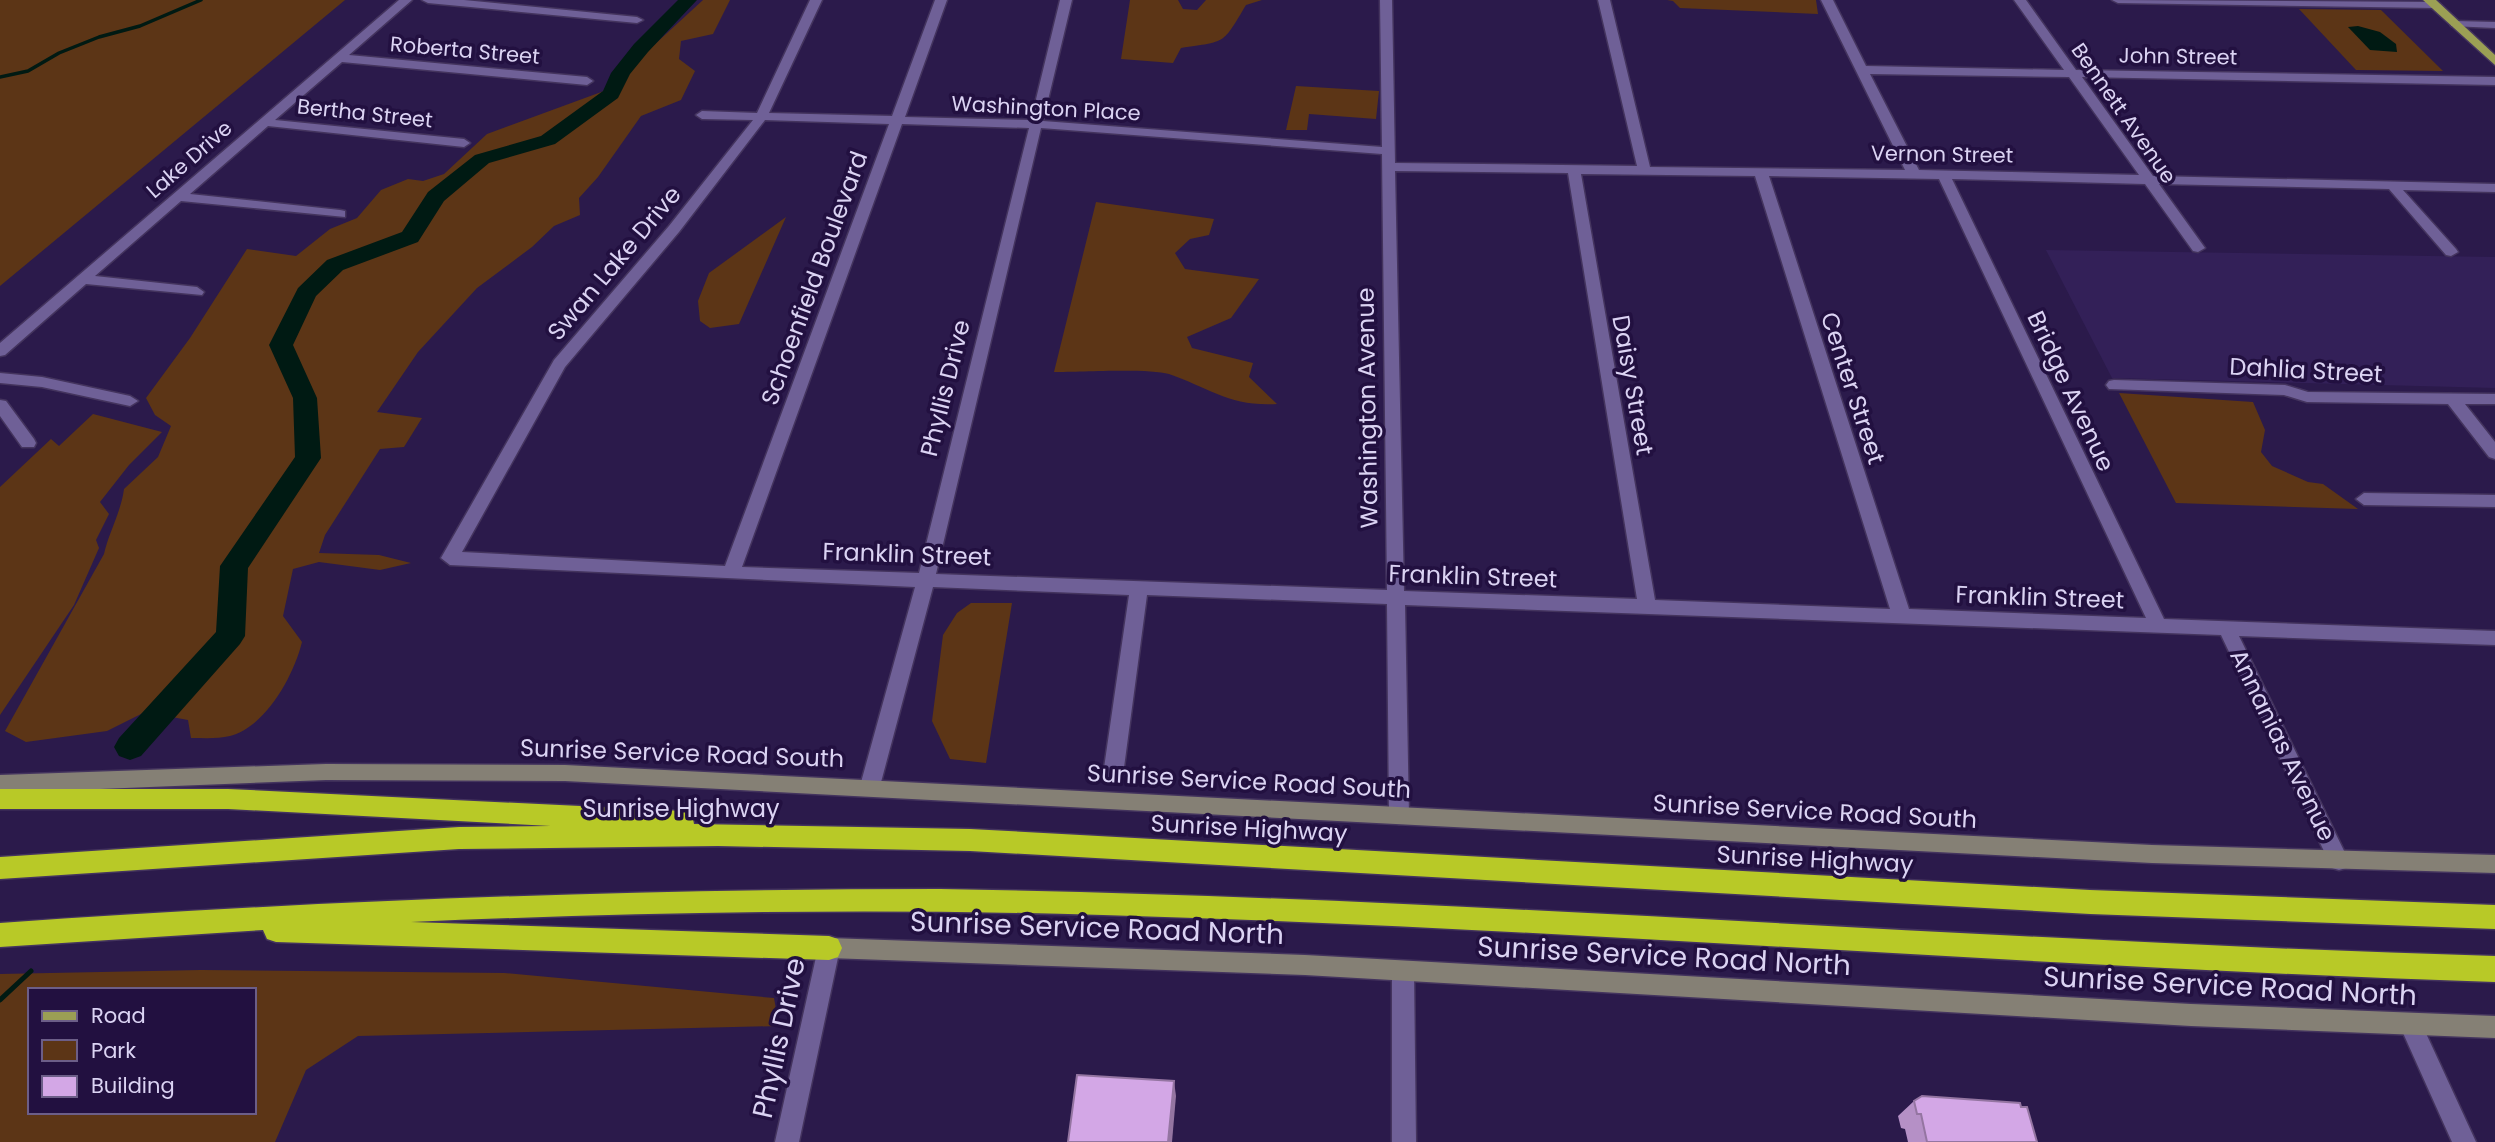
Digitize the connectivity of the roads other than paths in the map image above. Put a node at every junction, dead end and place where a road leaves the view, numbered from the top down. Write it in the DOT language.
graph roads {
  1 [pos="406,0"];
  2 [pos="428,0"];
  3 [pos="816,0"];
  4 [pos="941,0"];
  5 [pos="1066,0"];
  6 [pos="1386,0"];
  7 [pos="1604,0"];
  8 [pos="1827,0"];
  9 [pos="2020,0"];
  10 [pos="2118,0"];
  11 [pos="2432,3"];
  12 [pos="637,20"];
  13 [pos="2455,24"];
  14 [pos="2495,25"];
  15 [pos="339,58"];
  16 [pos="2495,61"];
  17 [pos="1860,70"];
  18 [pos="2071,73"];
  19 [pos="587,81"];
  20 [pos="2495,81"];
  21 [pos="702,115"];
  22 [pos="760,118"];
  23 [pos="895,121"];
  24 [pos="262,122"];
  25 [pos="1035,124"];
  26 [pos="464,143"];
  27 [pos="1388,159"];
  28 [pos="1574,171"];
  29 [pos="1645,172"];
  30 [pos="1761,173"];
  31 [pos="1914,174"];
  32 [pos="1944,176"];
  33 [pos="2147,180"];
  34 [pos="2392,185"];
  35 [pos="2495,188"];
  36 [pos="178,197"];
  37 [pos="340,214"];
  38 [pos="2197,248"];
  39 [pos="2451,252"];
  40 [pos="81,279"];
  41 [pos="197,292"];
  42 [pos="0,351"];
  43 [pos="0,378"];
  44 [pos="2114,385"];
  45 [pos="2452,398"];
  46 [pos="2495,399"];
  47 [pos="130,401"];
  48 [pos="0,405"];
  49 [pos="28,443"];
  50 [pos="2495,453"];
  51 [pos="2364,499"];
  52 [pos="2495,501"];
  53 [pos="450,558"];
  54 [pos="731,573"];
  55 [pos="926,579"];
  56 [pos="1139,587"];
  57 [pos="1397,598"];
  58 [pos="1647,607"];
  59 [pos="1902,617"];
  60 [pos="2158,625"];
  61 [pos="2227,629"];
  62 [pos="2495,638"];
  63 [pos="1113,775"];
  64 [pos="0,784"];
  65 [pos="870,786"];
  66 [pos="0,799"];
  67 [pos="1399,815"];
  68 [pos="843,836"];
  69 [pos="2339,861"];
  70 [pos="2495,864"];
  71 [pos="0,868"];
  72 [pos="2495,917"];
  73 [pos="166,925"];
  74 [pos="0,935"];
  75 [pos="829,948"];
  76 [pos="2495,968"];
  77 [pos="1403,971"];
  78 [pos="2410,1024"];
  79 [pos="2495,1027"];
  80 [pos="787,1142"];
  81 [pos="1404,1142"];
  82 [pos="2464,1142"];
  1 -- 15 [label="street, Lake Drive"];
  2 -- 12 [label="street"];
  3 -- 22 [label="street, Swan Lake Drive"];
  4 -- 23 [label="street, Schoenfield Boulevard"];
  5 -- 25 [label="street, Phyllis Drive"];
  6 -- 27 [label="street, Washington Avenue"];
  7 -- 29 [label="street"];
  8 -- 17 [label="street"];
  9 -- 18 [label="street, Bennett Avenue"];
  10 -- 11 [label="street"];
  11 -- 13 [label="main road"];
  13 -- 14 [label="street"];
  13 -- 16 [label="main road"];
  15 -- 19 [label="street, Roberta Street"];
  15 -- 24 [label="street, Lake Drive"];
  17 -- 18 [label="street, John Street"];
  17 -- 31 [label="street"];
  18 -- 20 [label="street, John Street"];
  18 -- 33 [label="street, Bennett Avenue"];
  21 -- 22 [label="street, Washington Place"];
  22 -- 23 [label="street, Washington Place"];
  22 -- 53 [label="street, Swan Lake Drive"];
  23 -- 25 [label="street, Washington Place"];
  23 -- 54 [label="street, Schoenfield Boulevard"];
  24 -- 26 [label="street, Bertha Street"];
  24 -- 36 [label="street, Lake Drive"];
  25 -- 27 [label="street, Washington Place"];
  25 -- 55 [label="street, Phyllis Drive"];
  27 -- 28 [label="street, Vernon Street"];
  27 -- 57 [label="street, Washington Avenue"];
  28 -- 29 [label="street, Vernon Street"];
  28 -- 58 [label="street, Daisy Street"];
  29 -- 30 [label="street, Vernon Street"];
  30 -- 31 [label="street, Vernon Street"];
  30 -- 59 [label="street, Center Street"];
  31 -- 32 [label="street, Vernon Street"];
  32 -- 33 [label="street, Vernon Street"];
  32 -- 60 [label="street, Bridge Avenue"];
  33 -- 34 [label="street, Vernon Street"];
  33 -- 38 [label="street, Bennett Avenue"];
  34 -- 35 [label="street, Vernon Street"];
  34 -- 39 [label="street"];
  36 -- 37 [label="street"];
  36 -- 40 [label="street, Lake Drive"];
  40 -- 41 [label="street"];
  40 -- 42 [label="street, Lake Drive"];
  43 -- 47 [label="street"];
  44 -- 45 [label="street, Dahlia Street"];
  45 -- 46 [label="street, Dahlia Street"];
  45 -- 50 [label="street"];
  48 -- 49 [label="street"];
  51 -- 52 [label="street"];
  53 -- 54 [label="street, Franklin Street"];
  54 -- 55 [label="street, Franklin Street"];
  55 -- 56 [label="street, Franklin Street"];
  55 -- 65 [label="street, Phyllis Drive"];
  56 -- 57 [label="street, Franklin Street"];
  56 -- 63 [label="street"];
  57 -- 58 [label="street, Franklin Street"];
  57 -- 67 [label="street, Washington Avenue"];
  58 -- 59 [label="street, Franklin Street"];
  59 -- 60 [label="street, Franklin Street"];
  60 -- 61 [label="street, Franklin Street"];
  61 -- 62 [label="street, Franklin Street"];
  61 -- 69 [label="street, Annanias Avenue"];
  64 -- 65 [label="main road, Sunrise Service Road South"];
  65 -- 67 [label="main road, Sunrise Service Road South"];
  66 -- 68 [label="highway"];
  67 -- 69 [label="main road, Sunrise Service Road South"];
  68 -- 71 [label="highway, Sunrise Highway"];
  68 -- 72 [label="highway, Sunrise Highway"];
  69 -- 70 [label="main road, Sunrise Service Road South"];
  73 -- 74 [label="highway"];
  73 -- 75 [label="highway"];
  73 -- 76 [label="highway"];
  75 -- 77 [label="main road, Sunrise Service Road North"];
  75 -- 80 [label="street, Phyllis Drive"];
  77 -- 78 [label="main road, Sunrise Service Road North"];
  77 -- 81 [label="street"];
  78 -- 79 [label="main road, Sunrise Service Road North"];
  78 -- 82 [label="street"];
}
